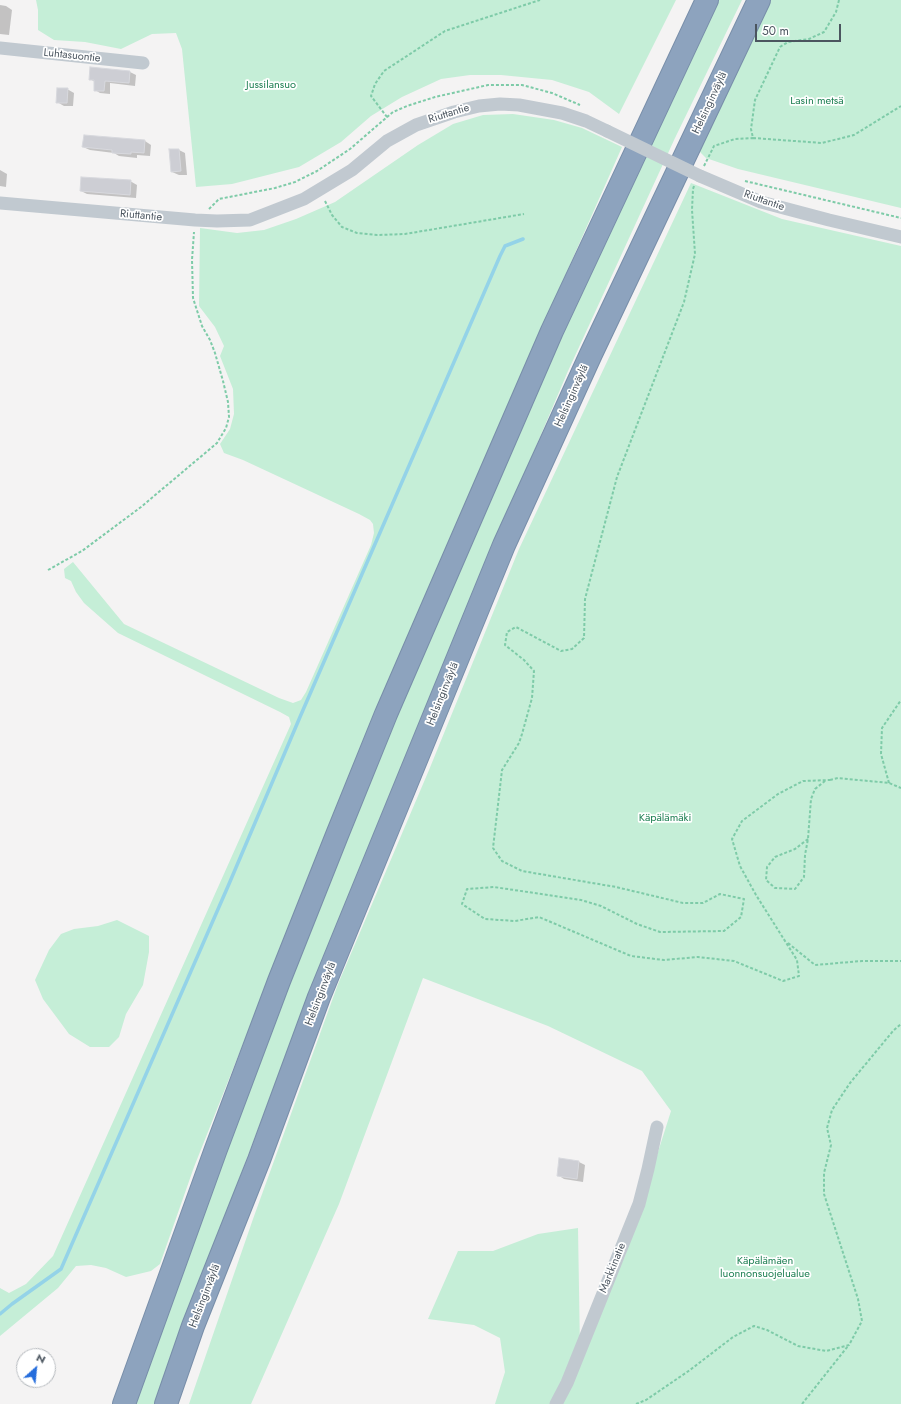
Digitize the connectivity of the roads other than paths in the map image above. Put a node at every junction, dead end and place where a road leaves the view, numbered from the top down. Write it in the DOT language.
graph roads {
  1 [pos="707,0"];
  2 [pos="759,0"];
  3 [pos="0,48"];
  4 [pos="143,63"];
  5 [pos="0,203"];
  6 [pos="901,237"];
  7 [pos="657,1127"];
  8 [pos="124,1404"];
  9 [pos="166,1404"];
  10 [pos="556,1404"];
  1 -- 8 [label="highway"];
  2 -- 9 [label="highway, Helsinginväylä"];
  3 -- 4 [label="street, Luhtasuontie"];
  5 -- 6 [label="street, Riuttantie, bridge"];
  7 -- 10 [label="street, Markkinatie"];
}
